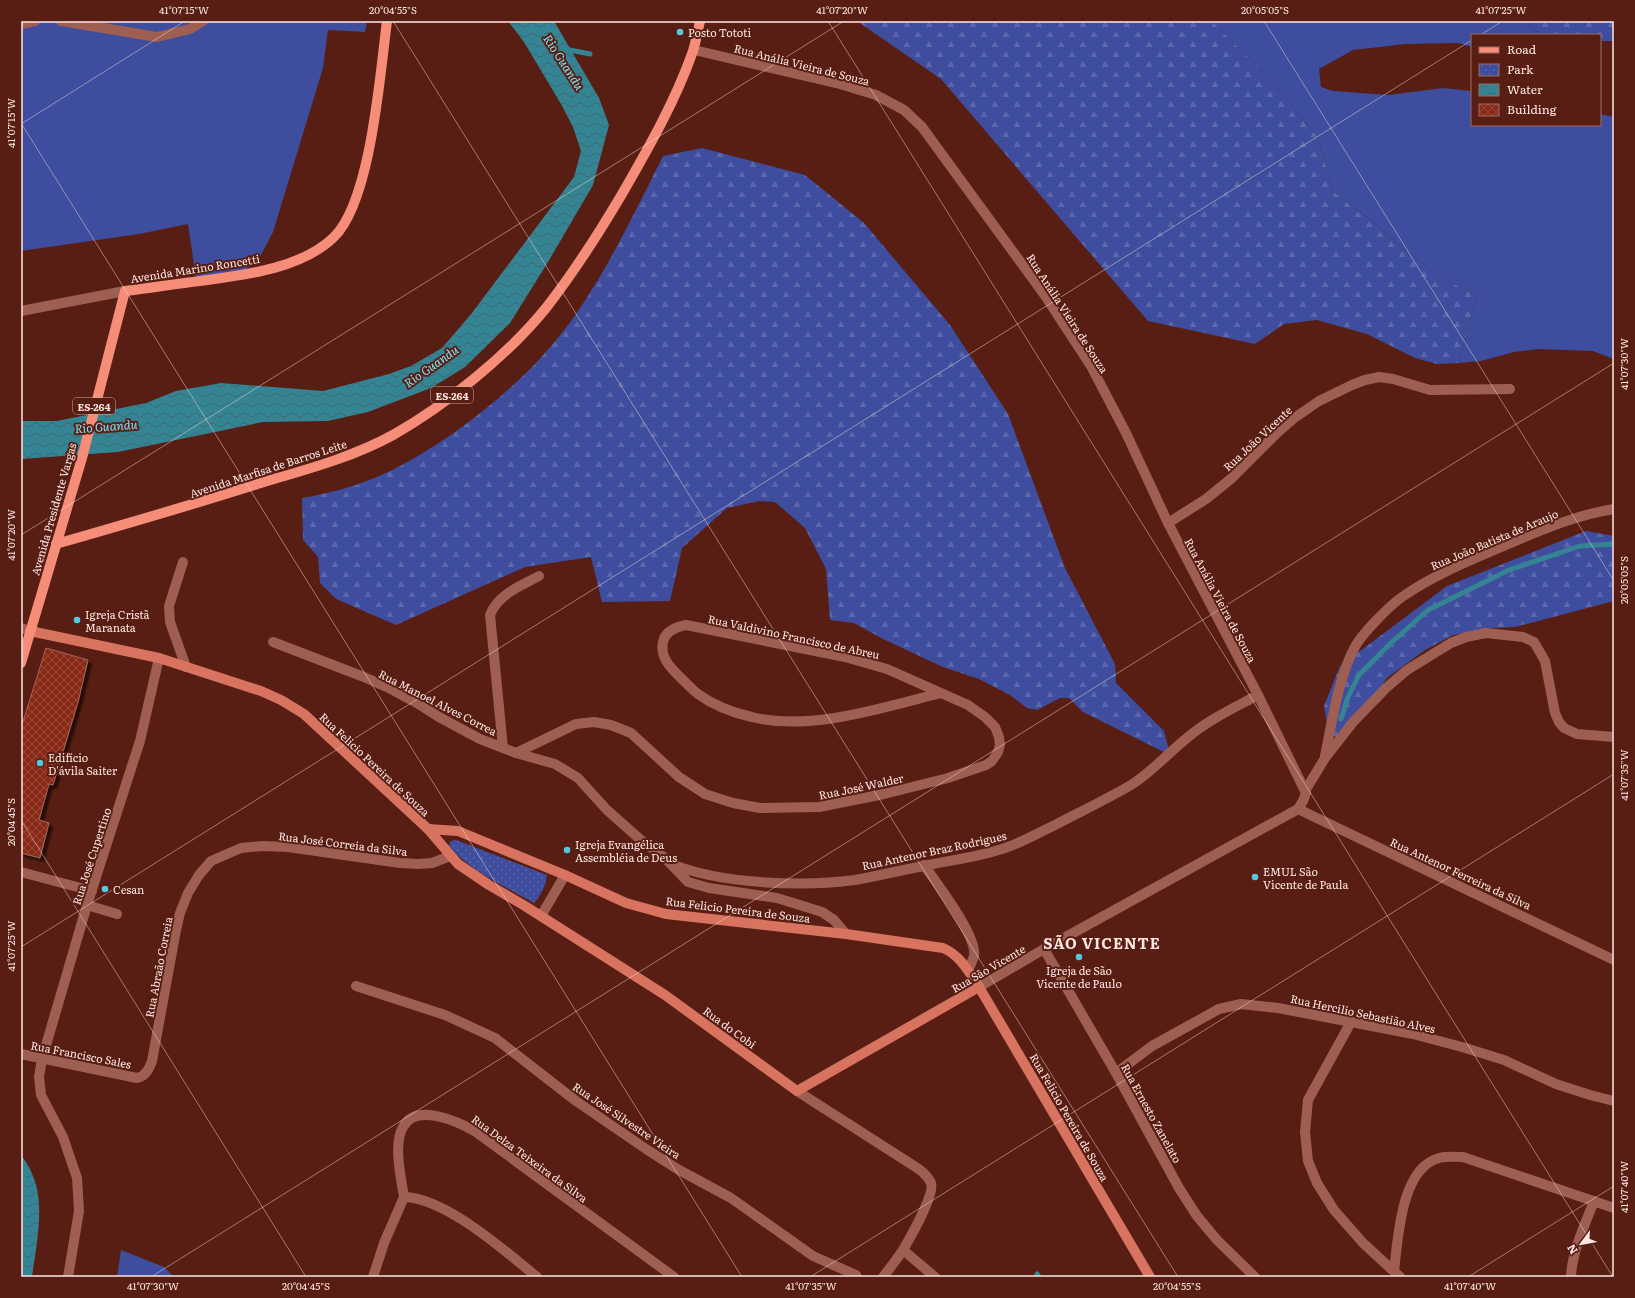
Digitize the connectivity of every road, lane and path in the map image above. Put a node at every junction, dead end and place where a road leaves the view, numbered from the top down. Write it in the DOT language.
graph roads {
  1 [pos="35,21"];
  2 [pos="61,21"];
  3 [pos="203,21"];
  4 [pos="387,21"];
  5 [pos="700,21"];
  6 [pos="21,24"];
  7 [pos="694,50"];
  8 [pos="125,291"];
  9 [pos="21,311"];
  10 [pos="1510,389"];
  11 [pos="1614,509"];
  12 [pos="1168,523"];
  13 [pos="56,544"];
  14 [pos="183,562"];
  15 [pos="539,576"];
  16 [pos="26,630"];
  17 [pos="273,642"];
  18 [pos="159,658"];
  19 [pos="21,663"];
  20 [pos="186,667"];
  21 [pos="940,693"];
  22 [pos="1258,695"];
  23 [pos="1614,737"];
  24 [pos="503,748"];
  25 [pos="516,752"];
  26 [pos="1325,758"];
  27 [pos="1305,791"];
  28 [pos="1298,809"];
  29 [pos="428,829"];
  30 [pos="450,856"];
  31 [pos="211,861"];
  32 [pos="670,863"];
  33 [pos="924,866"];
  34 [pos="21,872"];
  35 [pos="565,875"];
  36 [pos="92,891"];
  37 [pos="87,905"];
  38 [pos="117,914"];
  39 [pos="541,916"];
  40 [pos="846,934"];
  41 [pos="1044,949"];
  42 [pos="1614,960"];
  43 [pos="968,970"];
  44 [pos="356,986"];
  45 [pos="979,987"];
  46 [pos="1351,1022"];
  47 [pos="21,1054"];
  48 [pos="42,1059"];
  49 [pos="1116,1073"];
  50 [pos="137,1078"];
  51 [pos="797,1091"];
  52 [pos="1614,1101"];
  53 [pos="404,1197"];
  54 [pos="1594,1201"];
  55 [pos="1614,1208"];
  56 [pos="904,1250"];
  57 [pos="1397,1274"];
  58 [pos="68,1277"];
  59 [pos="373,1277"];
  60 [pos="537,1277"];
  61 [pos="674,1277"];
  62 [pos="857,1277"];
  63 [pos="883,1277"];
  64 [pos="935,1277"];
  65 [pos="1150,1277"];
  66 [pos="1255,1277"];
  67 [pos="1571,1277"];
  1 -- 6 [label="street"];
  2 -- 3 [label="street"];
  4 -- 8 [label="main road, Avenida Marino Roncetti"];
  5 -- 7 [label="main road, Avenida Marfisa de Barros Leite / ES-264"];
  7 -- 12 [label="street, Rua Anália Vieira de Souza"];
  7 -- 13 [label="main road, Avenida Marfisa de Barros Leite / ES-264"];
  8 -- 9 [label="street, Avenida Marino Roncetti"];
  8 -- 13 [label="main road, Avenida Presidente Vargas / ES-264"];
  10 -- 12 [label="street, Rua João Vicente"];
  11 -- 26 [label="street, Rua João Batista de Araujo"];
  12 -- 22 [label="street, Rua Anália Vieira de Souza"];
  13 -- 16 [label="main road, Avenida Presidente Vargas / ES-264"];
  14 -- 20 [label="street"];
  15 -- 24 [label="street, Rua Manoel Alves Correa"];
  16 -- 18 [label="main road, Rua Felicio Pereira de Souza"];
  16 -- 19 [label="main road, Avenida Presidente Vargas / ES-264"];
  17 -- 24 [label="street, Rua Manoel Alves Correa"];
  18 -- 20 [label="main road, Rua Felicio Pereira de Souza"];
  18 -- 36 [label="street, Rua José Cupertino"];
  20 -- 29 [label="main road, Rua Felicio Pereira de Souza"];
  21 -- 21 [label="street, Rua Valdivino Francisco de Abreu"];
  21 -- 25 [label="street, Rua José Walder"];
  22 -- 27 [label="street, Rua Anália Vieira de Souza"];
  22 -- 33 [label="street, Rua Antenor Braz Rodrigues"];
  23 -- 26 [label="street"];
  24 -- 25 [label="street, Rua Manoel Alves Correa"];
  25 -- 32 [label="street, Rua Manoel Alves Correa"];
  26 -- 27 [label="street"];
  27 -- 28 [label="street"];
  28 -- 41 [label="street, Rua São Vicente"];
  28 -- 42 [label="street, Rua Antenor Ferreira da Silva"];
  29 -- 30 [label="main road, Rua do Cobi"];
  29 -- 35 [label="main road, Rua Felicio Pereira de Souza"];
  30 -- 31 [label="street, Rua José Correia da Silva"];
  30 -- 39 [label="main road, Rua do Cobi"];
  31 -- 50 [label="street, Rua Abraão Correia"];
  32 -- 33 [label="street, Rua Antenor Braz Rodrigues"];
  32 -- 40 [label="street, Rua Manoel Alves Correa"];
  33 -- 43 [label="street"];
  34 -- 36 [label="street"];
  35 -- 39 [label="street"];
  35 -- 40 [label="main road, Rua Felicio Pereira de Souza"];
  36 -- 37 [label="street, Rua José Cupertino"];
  37 -- 38 [label="street"];
  37 -- 48 [label="street, Rua José Cupertino"];
  39 -- 51 [label="main road, Rua do Cobi"];
  40 -- 43 [label="main road, Rua Felicio Pereira de Souza"];
  41 -- 45 [label="street, Rua São Vicente"];
  41 -- 49 [label="street, Rua Ernesto Zanelato"];
  43 -- 45 [label="main road, Rua Felicio Pereira de Souza"];
  44 -- 62 [label="street, Rua José Silvestre Vieira"];
  45 -- 51 [label="main road, Rua São Vicente"];
  45 -- 65 [label="main road, Rua Felicio Pereira de Souza"];
  46 -- 49 [label="street, Rua Hercilio Sebastião Alves"];
  46 -- 52 [label="street, Rua Hercilio Sebastião Alves"];
  46 -- 57 [label="street"];
  47 -- 48 [label="street, Rua Francisco Sales"];
  48 -- 50 [label="street, Rua Francisco Sales"];
  48 -- 58 [label="street, Rua José Cupertino"];
  49 -- 66 [label="street, Rua Ernesto Zanelato"];
  51 -- 56 [label="street, Rua do Cobi"];
  53 -- 59 [label="street"];
  53 -- 60 [label="street"];
  53 -- 61 [label="street, Rua Delza Teixeira da Silva"];
  54 -- 55 [label="street"];
  54 -- 57 [label="street"];
  54 -- 67 [label="street"];
  56 -- 63 [label="street, Rua do Cobi"];
  56 -- 64 [label="street"];
}
